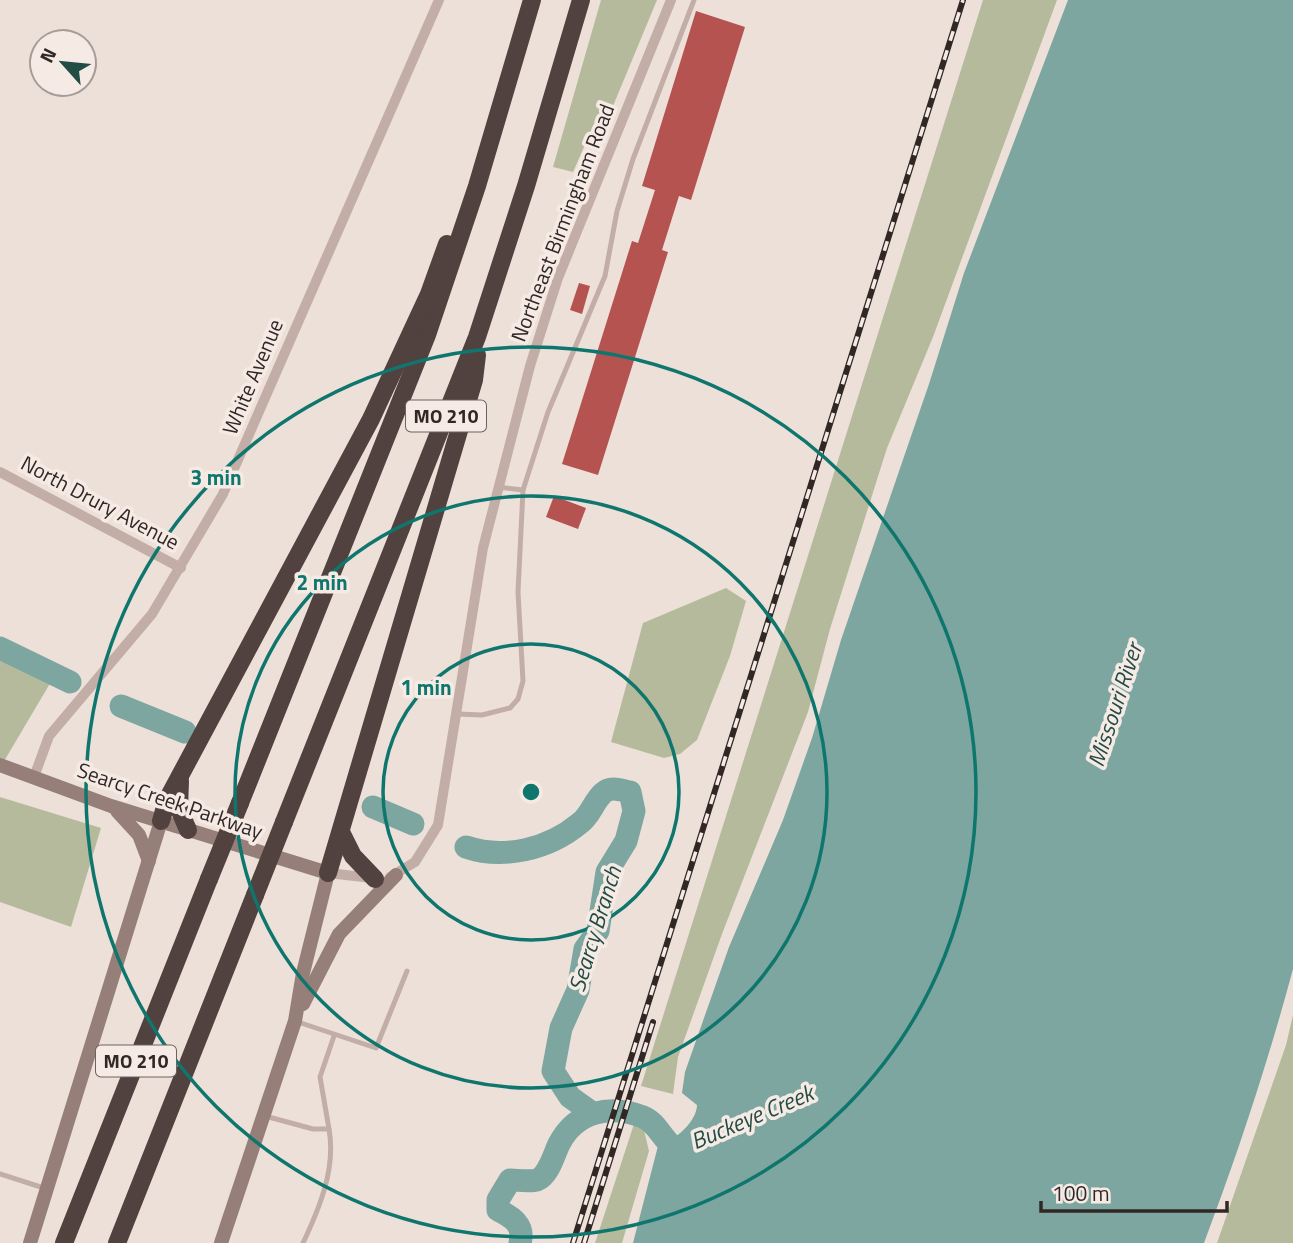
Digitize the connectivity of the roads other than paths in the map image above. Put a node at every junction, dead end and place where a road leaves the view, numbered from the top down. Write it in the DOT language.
graph roads {
  1 [pos="439,0"];
  2 [pos="532,0"];
  3 [pos="581,0"];
  4 [pos="671,0"];
  5 [pos="694,0"];
  6 [pos="483,164"];
  7 [pos="477,337"];
  8 [pos="0,472"];
  9 [pos="497,487"];
  10 [pos="523,490"];
  11 [pos="181,568"];
  12 [pos="458,715"];
  13 [pos="0,765"];
  14 [pos="34,777"];
  15 [pos="180,781"];
  16 [pos="111,806"];
  17 [pos="161,821"];
  18 [pos="188,831"];
  19 [pos="341,832"];
  20 [pos="149,861"];
  21 [pos="328,873"];
  22 [pos="396,875"];
  23 [pos="375,879"];
  24 [pos="407,971"];
  25 [pos="295,1021"];
  26 [pos="334,1036"];
  27 [pos="262,1115"];
  28 [pos="329,1129"];
  29 [pos="0,1174"];
  30 [pos="47,1189"];
  31 [pos="30,1243"];
  32 [pos="64,1243"];
  33 [pos="117,1243"];
  34 [pos="221,1243"];
  35 [pos="303,1243"];
  1 -- 11 [label="street, White Avenue"];
  2 -- 6 [label="highway, MO 210"];
  3 -- 7 [label="highway, MO 210"];
  4 -- 9 [label="street, Northeast Birmingham Road"];
  5 -- 10 [label="lane"];
  6 -- 15 [label="highway"];
  6 -- 32 [label="highway, MO 210, bridge"];
  7 -- 19 [label="highway"];
  7 -- 33 [label="highway, MO 210, bridge"];
  8 -- 11 [label="street, North Drury Avenue"];
  9 -- 10 [label="lane"];
  9 -- 12 [label="street, Northeast Birmingham Road"];
  10 -- 12 [label="lane"];
  11 -- 14 [label="street, White Avenue"];
  12 -- 22 [label="street, Northeast Birmingham Road"];
  13 -- 14 [label="main road, Searcy Creek Parkway"];
  14 -- 16 [label="main road, Searcy Creek Parkway"];
  15 -- 17 [label="highway"];
  15 -- 18 [label="highway"];
  16 -- 17 [label="main road, Searcy Creek Parkway"];
  16 -- 20 [label="main road"];
  17 -- 18 [label="main road, Searcy Creek Parkway"];
  17 -- 20 [label="main road"];
  18 -- 21 [label="main road, Searcy Creek Parkway"];
  19 -- 21 [label="highway"];
  19 -- 23 [label="highway"];
  20 -- 30 [label="main road"];
  21 -- 23 [label="street"];
  21 -- 25 [label="main road"];
  22 -- 23 [label="street"];
  22 -- 25 [label="main road"];
  24 -- 26 [label="lane"];
  25 -- 26 [label="lane"];
  25 -- 27 [label="main road"];
  26 -- 28 [label="lane"];
  27 -- 28 [label="lane"];
  27 -- 34 [label="main road"];
  28 -- 35 [label="lane"];
  29 -- 30 [label="lane"];
  30 -- 31 [label="main road"];
}
